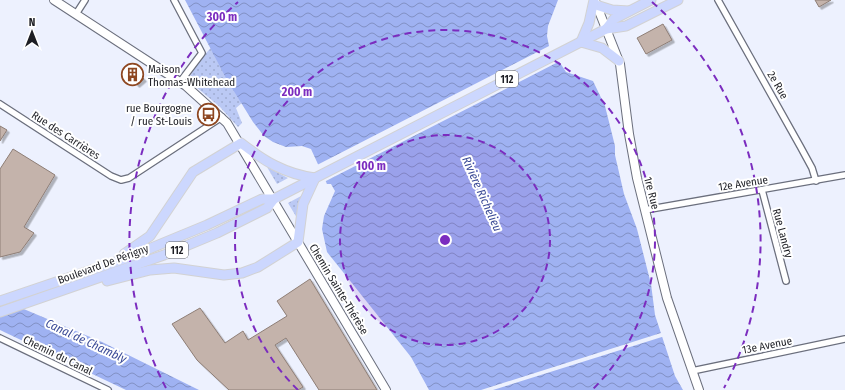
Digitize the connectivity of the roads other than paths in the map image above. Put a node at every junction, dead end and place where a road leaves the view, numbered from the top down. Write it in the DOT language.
graph roads {
  1 [pos="54,0"];
  2 [pos="85,0"];
  3 [pos="174,0"];
  4 [pos="651,0"];
  5 [pos="678,0"];
  6 [pos="718,0"];
  7 [pos="595,2"];
  8 [pos="630,11"];
  9 [pos="76,14"];
  10 [pos="606,29"];
  11 [pos="581,42"];
  12 [pos="619,60"];
  13 [pos="180,82"];
  14 [pos="0,104"];
  15 [pos="222,117"];
  16 [pos="241,143"];
  17 [pos="845,176"];
  18 [pos="315,178"];
  19 [pos="816,181"];
  20 [pos="762,190"];
  21 [pos="274,199"];
  22 [pos="645,210"];
  23 [pos="298,242"];
  24 [pos="105,265"];
  25 [pos="786,281"];
  26 [pos="85,284"];
  27 [pos="0,301"];
  28 [pos="0,312"];
  29 [pos="0,338"];
  30 [pos="845,339"];
  31 [pos="692,371"];
  32 [pos="108,390"];
  33 [pos="386,390"];
  34 [pos="700,390"];
  1 -- 9 [label="street, Chemin Sainte-Thérèse"];
  2 -- 9 [label="street"];
  3 -- 13 [label="street"];
  4 -- 8 [label="main road, 112"];
  5 -- 10 [label="main road, 112"];
  6 -- 19 [label="street, 2e Rue"];
  7 -- 8 [label="main road"];
  7 -- 10 [label="street, 1re Rue"];
  7 -- 11 [label="main road"];
  8 -- 10 [label="main road, 112"];
  9 -- 13 [label="street, Chemin Sainte-Thérèse"];
  10 -- 11 [label="main road, 112"];
  10 -- 12 [label="street, 1re Rue"];
  11 -- 12 [label="main road"];
  11 -- 18 [label="main road, Boulevard De Périgny / 112"];
  12 -- 22 [label="street, 1re Rue"];
  13 -- 15 [label="street, Chemin Sainte-Thérèse"];
  14 -- 15 [label="street, Rue des Carrières"];
  15 -- 16 [label="street, Chemin Sainte-Thérèse"];
  16 -- 18 [label="main road"];
  16 -- 21 [label="street, Chemin Sainte-Thérèse"];
  16 -- 24 [label="main road"];
  17 -- 19 [label="street, 12e Avenue"];
  18 -- 21 [label="main road, Boulevard De Périgny / 112"];
  18 -- 23 [label="main road"];
  19 -- 20 [label="street, 12e Avenue"];
  20 -- 22 [label="street, 12e Avenue"];
  20 -- 25 [label="street, Rue Landry"];
  21 -- 23 [label="street, Chemin Sainte-Thérèse"];
  21 -- 24 [label="main road, Boulevard De Périgny / 112"];
  21 -- 26 [label="main road, Boulevard De Périgny / 112"];
  22 -- 31 [label="street, 1re Rue"];
  23 -- 26 [label="main road"];
  23 -- 33 [label="street, Chemin Sainte-Thérèse"];
  24 -- 27 [label="main road, Boulevard De Périgny / 112"];
  26 -- 28 [label="main road, Boulevard De Périgny / 112"];
  29 -- 32 [label="street, Chemin du Canal"];
  30 -- 31 [label="street, 13e Avenue"];
  31 -- 34 [label="street, 1re Rue"];
}
